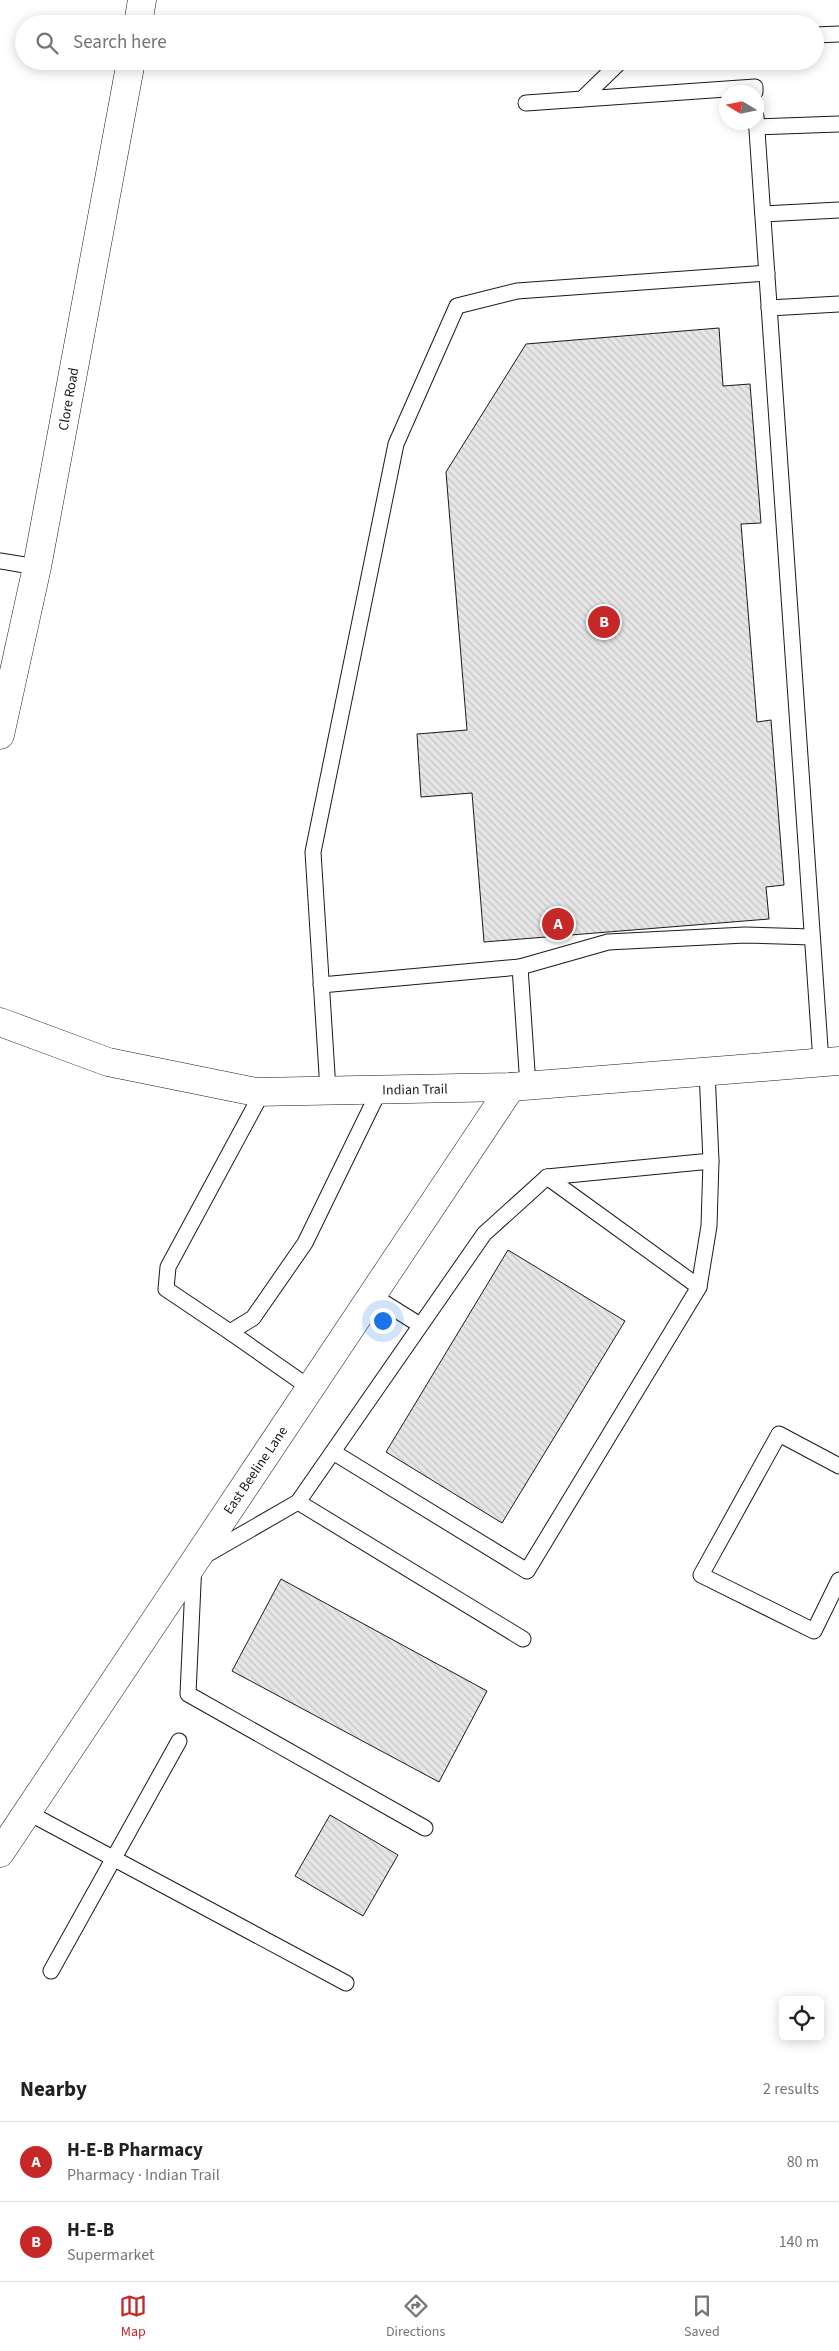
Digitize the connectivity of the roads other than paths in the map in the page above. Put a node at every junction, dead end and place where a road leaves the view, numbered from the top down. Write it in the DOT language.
graph roads {
  1 [pos="142,0"];
  2 [pos="140,15"];
  3 [pos="839,34"];
  4 [pos="824,35"];
  5 [pos="128,70"];
  6 [pos="612,70"];
  7 [pos="719,89"];
  8 [pos="582,99"];
  9 [pos="526,103"];
  10 [pos="764,122"];
  11 [pos="839,124"];
  12 [pos="758,130"];
  13 [pos="839,210"];
  14 [pos="763,214"];
  15 [pos="767,273"];
  16 [pos="839,304"];
  17 [pos="770,308"];
  18 [pos="0,561"];
  19 [pos="37,567"];
  20 [pos="0,735"];
  21 [pos="812,937"];
  22 [pos="520,967"];
  23 [pos="321,985"];
  24 [pos="0,1022"];
  25 [pos="830,1062"];
  26 [pos="707,1071"];
  27 [pos="520,1086"];
  28 [pos="380,1089"];
  29 [pos="328,1090"];
  30 [pos="264,1091"];
  31 [pos="711,1161"];
  32 [pos="547,1177"];
  33 [pos="699,1287"];
  34 [pos="372,1295"];
  35 [pos="420,1325"];
  36 [pos="230,1332"];
  37 [pos="310,1388"];
  38 [pos="333,1452"];
  39 [pos="839,1466"];
  40 [pos="298,1502"];
  41 [pos="194,1562"];
  42 [pos="839,1580"];
  43 [pos="523,1639"];
  44 [pos="179,1742"];
  45 [pos="27,1812"];
  46 [pos="425,1828"];
  47 [pos="0,1854"];
  48 [pos="114,1859"];
  49 [pos="51,1971"];
  50 [pos="346,1983"];
  1 -- 2 [label="street"];
  3 -- 4 [label="lane"];
  5 -- 19 [label="street, Clore Road"];
  6 -- 8 [label="lane"];
  7 -- 8 [label="lane"];
  8 -- 9 [label="lane"];
  10 -- 11 [label="lane"];
  12 -- 14 [label="lane"];
  13 -- 14 [label="lane"];
  14 -- 15 [label="lane"];
  15 -- 17 [label="lane"];
  15 -- 23 [label="lane"];
  16 -- 17 [label="lane"];
  17 -- 21 [label="lane"];
  18 -- 19 [label="lane"];
  19 -- 20 [label="street, Clore Road"];
  21 -- 22 [label="lane"];
  21 -- 25 [label="lane"];
  22 -- 23 [label="lane"];
  22 -- 27 [label="lane"];
  23 -- 29 [label="lane"];
  24 -- 30 [label="street, Indian Trail"];
  25 -- 26 [label="street, Indian Trail"];
  26 -- 27 [label="street, Indian Trail"];
  26 -- 31 [label="lane"];
  27 -- 28 [label="street, Indian Trail"];
  27 -- 34 [label="street, East Beeline Lane"];
  28 -- 29 [label="street, Indian Trail"];
  28 -- 36 [label="lane"];
  29 -- 30 [label="street, Indian Trail"];
  30 -- 36 [label="lane"];
  31 -- 32 [label="lane"];
  31 -- 33 [label="lane"];
  32 -- 33 [label="lane"];
  32 -- 35 [label="lane"];
  33 -- 38 [label="lane"];
  34 -- 35 [label="lane"];
  34 -- 37 [label="street, East Beeline Lane"];
  35 -- 38 [label="lane"];
  36 -- 37 [label="lane"];
  37 -- 41 [label="street, East Beeline Lane"];
  38 -- 40 [label="lane"];
  39 -- 42 [label="lane"];
  40 -- 41 [label="lane"];
  40 -- 43 [label="lane"];
  41 -- 45 [label="street, East Beeline Lane"];
  41 -- 46 [label="lane"];
  44 -- 48 [label="lane"];
  45 -- 47 [label="street, East Beeline Lane"];
  45 -- 48 [label="lane"];
  48 -- 49 [label="lane"];
  48 -- 50 [label="lane"];
}
